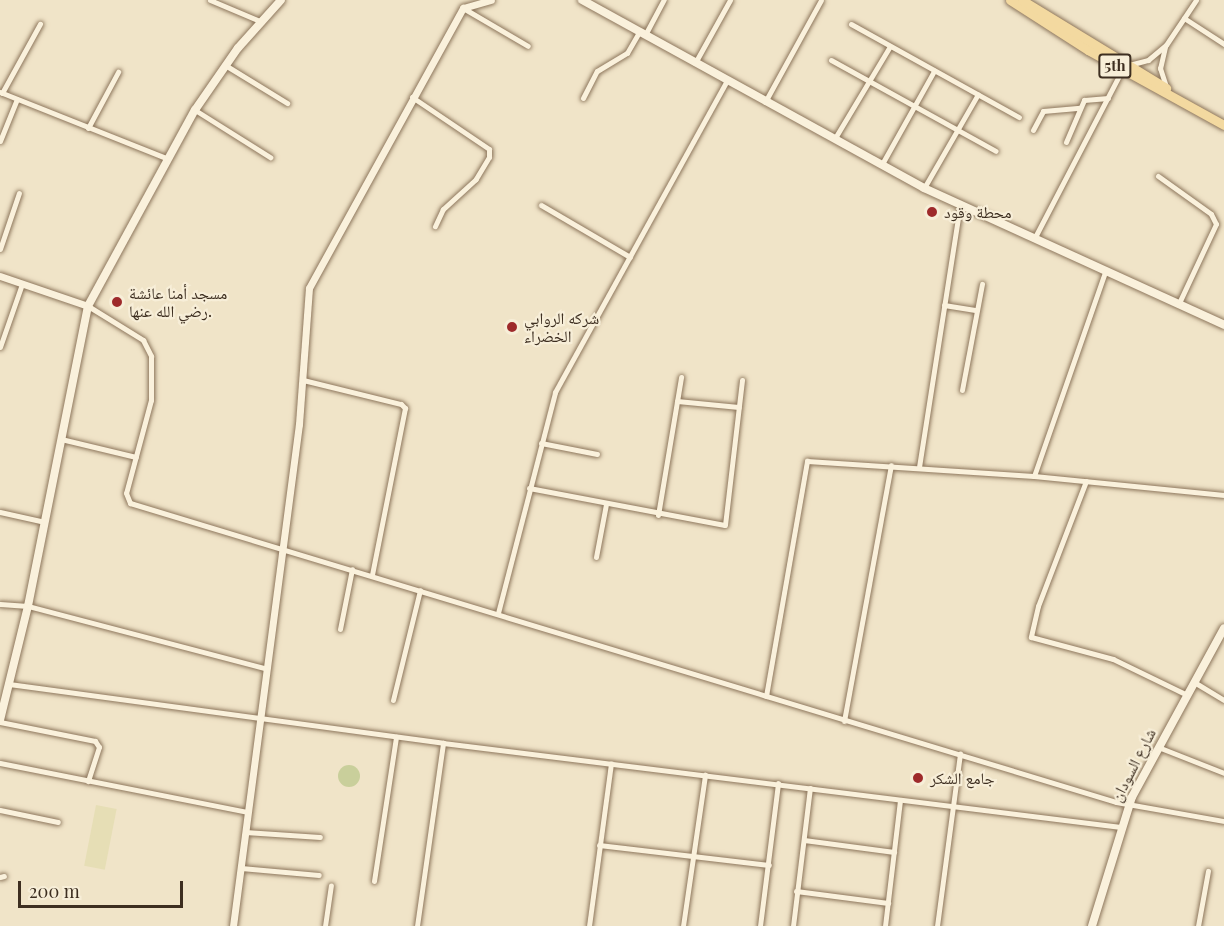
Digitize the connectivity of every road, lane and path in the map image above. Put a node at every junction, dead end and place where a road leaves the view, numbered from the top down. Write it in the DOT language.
graph roads {
  1 [pos="210,0"];
  2 [pos="281,0"];
  3 [pos="491,0"];
  4 [pos="582,0"];
  5 [pos="602,0"];
  6 [pos="664,0"];
  7 [pos="730,0"];
  8 [pos="821,0"];
  9 [pos="1010,0"];
  10 [pos="1022,0"];
  11 [pos="1196,0"];
  12 [pos="463,8"];
  13 [pos="597,9"];
  14 [pos="1184,18"];
  15 [pos="262,22"];
  16 [pos="40,24"];
  17 [pos="851,24"];
  18 [pos="642,34"];
  19 [pos="1224,44"];
  20 [pos="1166,45"];
  21 [pos="528,46"];
  22 [pos="890,46"];
  23 [pos="831,60"];
  24 [pos="695,63"];
  25 [pos="225,65"];
  26 [pos="1125,68"];
  27 [pos="934,71"];
  28 [pos="118,72"];
  29 [pos="727,81"];
  30 [pos="869,82"];
  31 [pos="1167,88"];
  32 [pos="1,93"];
  33 [pos="978,94"];
  34 [pos="412,97"];
  35 [pos="584,98"];
  36 [pos="1108,98"];
  37 [pos="16,99"];
  38 [pos="765,102"];
  39 [pos="286,103"];
  40 [pos="914,107"];
  41 [pos="1080,108"];
  42 [pos="195,110"];
  43 [pos="1019,117"];
  44 [pos="1224,118"];
  45 [pos="1224,125"];
  46 [pos="88,128"];
  47 [pos="959,130"];
  48 [pos="1033,130"];
  49 [pos="835,138"];
  50 [pos="0,141"];
  51 [pos="1066,142"];
  52 [pos="996,151"];
  53 [pos="270,157"];
  54 [pos="168,159"];
  55 [pos="882,164"];
  56 [pos="1158,176"];
  57 [pos="924,188"];
  58 [pos="19,193"];
  59 [pos="541,205"];
  60 [pos="960,205"];
  61 [pos="435,226"];
  62 [pos="1033,240"];
  63 [pos="0,249"];
  64 [pos="630,257"];
  65 [pos="1105,272"];
  66 [pos="0,276"];
  67 [pos="22,284"];
  68 [pos="982,284"];
  69 [pos="944,305"];
  70 [pos="1178,305"];
  71 [pos="88,306"];
  72 [pos="977,310"];
  73 [pos="1224,325"];
  74 [pos="0,347"];
  75 [pos="681,377"];
  76 [pos="303,380"];
  77 [pos="742,381"];
  78 [pos="962,390"];
  79 [pos="677,401"];
  80 [pos="739,407"];
  81 [pos="61,439"];
  82 [pos="541,443"];
  83 [pos="597,454"];
  84 [pos="136,457"];
  85 [pos="891,465"];
  86 [pos="919,467"];
  87 [pos="1035,476"];
  88 [pos="1086,481"];
  89 [pos="529,488"];
  90 [pos="1224,495"];
  91 [pos="606,504"];
  92 [pos="0,513"];
  93 [pos="658,514"];
  94 [pos="45,522"];
  95 [pos="284,547"];
  96 [pos="596,557"];
  97 [pos="351,569"];
  98 [pos="372,575"];
  99 [pos="420,590"];
  100 [pos="0,604"];
  101 [pos="28,606"];
  102 [pos="498,613"];
  103 [pos="1224,628"];
  104 [pos="340,629"];
  105 [pos="265,668"];
  106 [pos="1194,682"];
  107 [pos="9,684"];
  108 [pos="1187,695"];
  109 [pos="766,696"];
  110 [pos="393,700"];
  111 [pos="1224,700"];
  112 [pos="259,720"];
  113 [pos="844,720"];
  114 [pos="0,721"];
  115 [pos="396,737"];
  116 [pos="443,743"];
  117 [pos="1158,747"];
  118 [pos="960,754"];
  119 [pos="0,763"];
  120 [pos="610,763"];
  121 [pos="1224,773"];
  122 [pos="705,775"];
  123 [pos="88,781"];
  124 [pos="778,783"];
  125 [pos="810,788"];
  126 [pos="900,800"];
  127 [pos="1129,804"];
  128 [pos="952,805"];
  129 [pos="0,810"];
  130 [pos="248,812"];
  131 [pos="1224,821"];
  132 [pos="58,822"];
  133 [pos="1121,827"];
  134 [pos="245,832"];
  135 [pos="320,837"];
  136 [pos="804,840"];
  137 [pos="599,845"];
  138 [pos="894,852"];
  139 [pos="692,855"];
  140 [pos="769,865"];
  141 [pos="240,868"];
  142 [pos="1208,872"];
  143 [pos="319,875"];
  144 [pos="374,881"];
  145 [pos="330,885"];
  146 [pos="796,891"];
  147 [pos="888,903"];
  148 [pos="233,926"];
  149 [pos="325,926"];
  150 [pos="417,926"];
  151 [pos="589,926"];
  152 [pos="683,926"];
  153 [pos="760,926"];
  154 [pos="793,926"];
  155 [pos="885,926"];
  156 [pos="937,926"];
  157 [pos="1092,926"];
  158 [pos="1198,926"];
  1 -- 15 [label="street"];
  2 -- 15 [label="main road"];
  3 -- 12 [label="street"];
  4 -- 13 [label="main road"];
  5 -- 13 [label="street"];
  6 -- 18 [label="street"];
  7 -- 24 [label="street"];
  8 -- 38 [label="street"];
  9 -- 26 [label="main road, 5th"];
  10 -- 26 [label="main road, 5th"];
  11 -- 14 [label="street"];
  12 -- 21 [label="street"];
  12 -- 34 [label="street"];
  13 -- 18 [label="main road"];
  14 -- 19 [label="street"];
  14 -- 20 [label="street"];
  15 -- 25 [label="main road"];
  16 -- 32 [label="street"];
  17 -- 22 [label="street"];
  18 -- 24 [label="main road"];
  18 -- 35 [label="street"];
  20 -- 26 [label="street"];
  20 -- 31 [label="street"];
  22 -- 27 [label="street"];
  22 -- 30 [label="street"];
  23 -- 30 [label="street"];
  24 -- 29 [label="main road"];
  25 -- 39 [label="street"];
  25 -- 42 [label="main road"];
  26 -- 31 [label="main road, 5th"];
  26 -- 36 [label="street"];
  26 -- 45 [label="main road, 5th"];
  27 -- 33 [label="street"];
  27 -- 40 [label="street"];
  28 -- 46 [label="street"];
  29 -- 38 [label="main road"];
  29 -- 64 [label="street"];
  30 -- 40 [label="street"];
  30 -- 49 [label="street"];
  31 -- 44 [label="main road, 5th"];
  32 -- 37 [label="street"];
  33 -- 43 [label="street"];
  33 -- 47 [label="street"];
  34 -- 61 [label="street"];
  34 -- 76 [label="street"];
  36 -- 41 [label="street"];
  36 -- 62 [label="street"];
  37 -- 46 [label="street"];
  37 -- 50 [label="street"];
  38 -- 49 [label="main road"];
  40 -- 47 [label="street"];
  40 -- 55 [label="street"];
  41 -- 48 [label="street"];
  41 -- 51 [label="street"];
  42 -- 53 [label="street"];
  42 -- 54 [label="main road"];
  46 -- 54 [label="street"];
  47 -- 52 [label="street"];
  47 -- 57 [label="street"];
  49 -- 55 [label="main road"];
  54 -- 71 [label="main road"];
  55 -- 57 [label="main road"];
  56 -- 70 [label="street"];
  57 -- 60 [label="main road"];
  58 -- 63 [label="street"];
  59 -- 64 [label="street"];
  60 -- 62 [label="main road"];
  60 -- 69 [label="street"];
  62 -- 65 [label="main road"];
  64 -- 82 [label="street"];
  65 -- 70 [label="main road"];
  65 -- 87 [label="street"];
  66 -- 67 [label="street"];
  67 -- 71 [label="street"];
  67 -- 74 [label="street"];
  68 -- 72 [label="street"];
  69 -- 72 [label="street"];
  69 -- 86 [label="street"];
  70 -- 73 [label="main road"];
  71 -- 81 [label="main road"];
  71 -- 84 [label="street"];
  72 -- 78 [label="street"];
  75 -- 79 [label="street"];
  76 -- 95 [label="street"];
  76 -- 98 [label="street"];
  77 -- 80 [label="street"];
  79 -- 80 [label="street"];
  79 -- 93 [label="street"];
  80 -- 93 [label="street"];
  81 -- 84 [label="street"];
  81 -- 94 [label="main road"];
  82 -- 83 [label="street"];
  82 -- 89 [label="street"];
  84 -- 95 [label="street"];
  85 -- 86 [label="street"];
  85 -- 109 [label="street"];
  85 -- 113 [label="street"];
  86 -- 87 [label="street"];
  87 -- 88 [label="street"];
  88 -- 90 [label="street"];
  88 -- 108 [label="street"];
  89 -- 91 [label="street"];
  89 -- 102 [label="street"];
  91 -- 93 [label="street"];
  91 -- 96 [label="street"];
  92 -- 94 [label="street"];
  94 -- 101 [label="main road"];
  95 -- 97 [label="street"];
  95 -- 105 [label="street"];
  97 -- 98 [label="street"];
  97 -- 104 [label="street"];
  98 -- 99 [label="street"];
  99 -- 102 [label="street"];
  99 -- 110 [label="street"];
  100 -- 101 [label="street"];
  101 -- 105 [label="street"];
  101 -- 107 [label="main road"];
  102 -- 109 [label="street"];
  103 -- 106 [label="main road, شارع السودان"];
  105 -- 112 [label="street"];
  106 -- 108 [label="main road, شارع السودان"];
  106 -- 111 [label="street"];
  107 -- 112 [label="street"];
  107 -- 114 [label="main road"];
  108 -- 117 [label="main road, شارع السودان"];
  109 -- 113 [label="street"];
  112 -- 115 [label="street"];
  112 -- 130 [label="street"];
  113 -- 118 [label="street"];
  114 -- 123 [label="street"];
  115 -- 116 [label="street"];
  115 -- 144 [label="street"];
  116 -- 120 [label="street"];
  116 -- 150 [label="street"];
  117 -- 121 [label="street"];
  117 -- 127 [label="main road, شارع السودان"];
  118 -- 127 [label="street"];
  118 -- 128 [label="street"];
  119 -- 123 [label="street"];
  120 -- 122 [label="street"];
  120 -- 137 [label="street"];
  122 -- 124 [label="street"];
  122 -- 139 [label="street"];
  123 -- 130 [label="street"];
  124 -- 125 [label="street"];
  124 -- 140 [label="street"];
  125 -- 126 [label="street"];
  125 -- 136 [label="street"];
  126 -- 128 [label="street"];
  126 -- 138 [label="street"];
  127 -- 131 [label="street"];
  127 -- 133 [label="main road, شارع السودان"];
  128 -- 133 [label="street"];
  128 -- 156 [label="street"];
  129 -- 132 [label="street"];
  130 -- 134 [label="street"];
  133 -- 157 [label="main road, شارع السودان"];
  134 -- 135 [label="street"];
  134 -- 141 [label="street"];
  136 -- 138 [label="street"];
  136 -- 146 [label="street"];
  137 -- 139 [label="street"];
  137 -- 151 [label="street"];
  138 -- 147 [label="street"];
  139 -- 140 [label="street"];
  139 -- 152 [label="street"];
  140 -- 153 [label="street"];
  141 -- 143 [label="street"];
  141 -- 148 [label="street"];
  142 -- 158 [label="street"];
  145 -- 149 [label="street"];
  146 -- 147 [label="street"];
  146 -- 154 [label="street"];
  147 -- 155 [label="street"];
}
